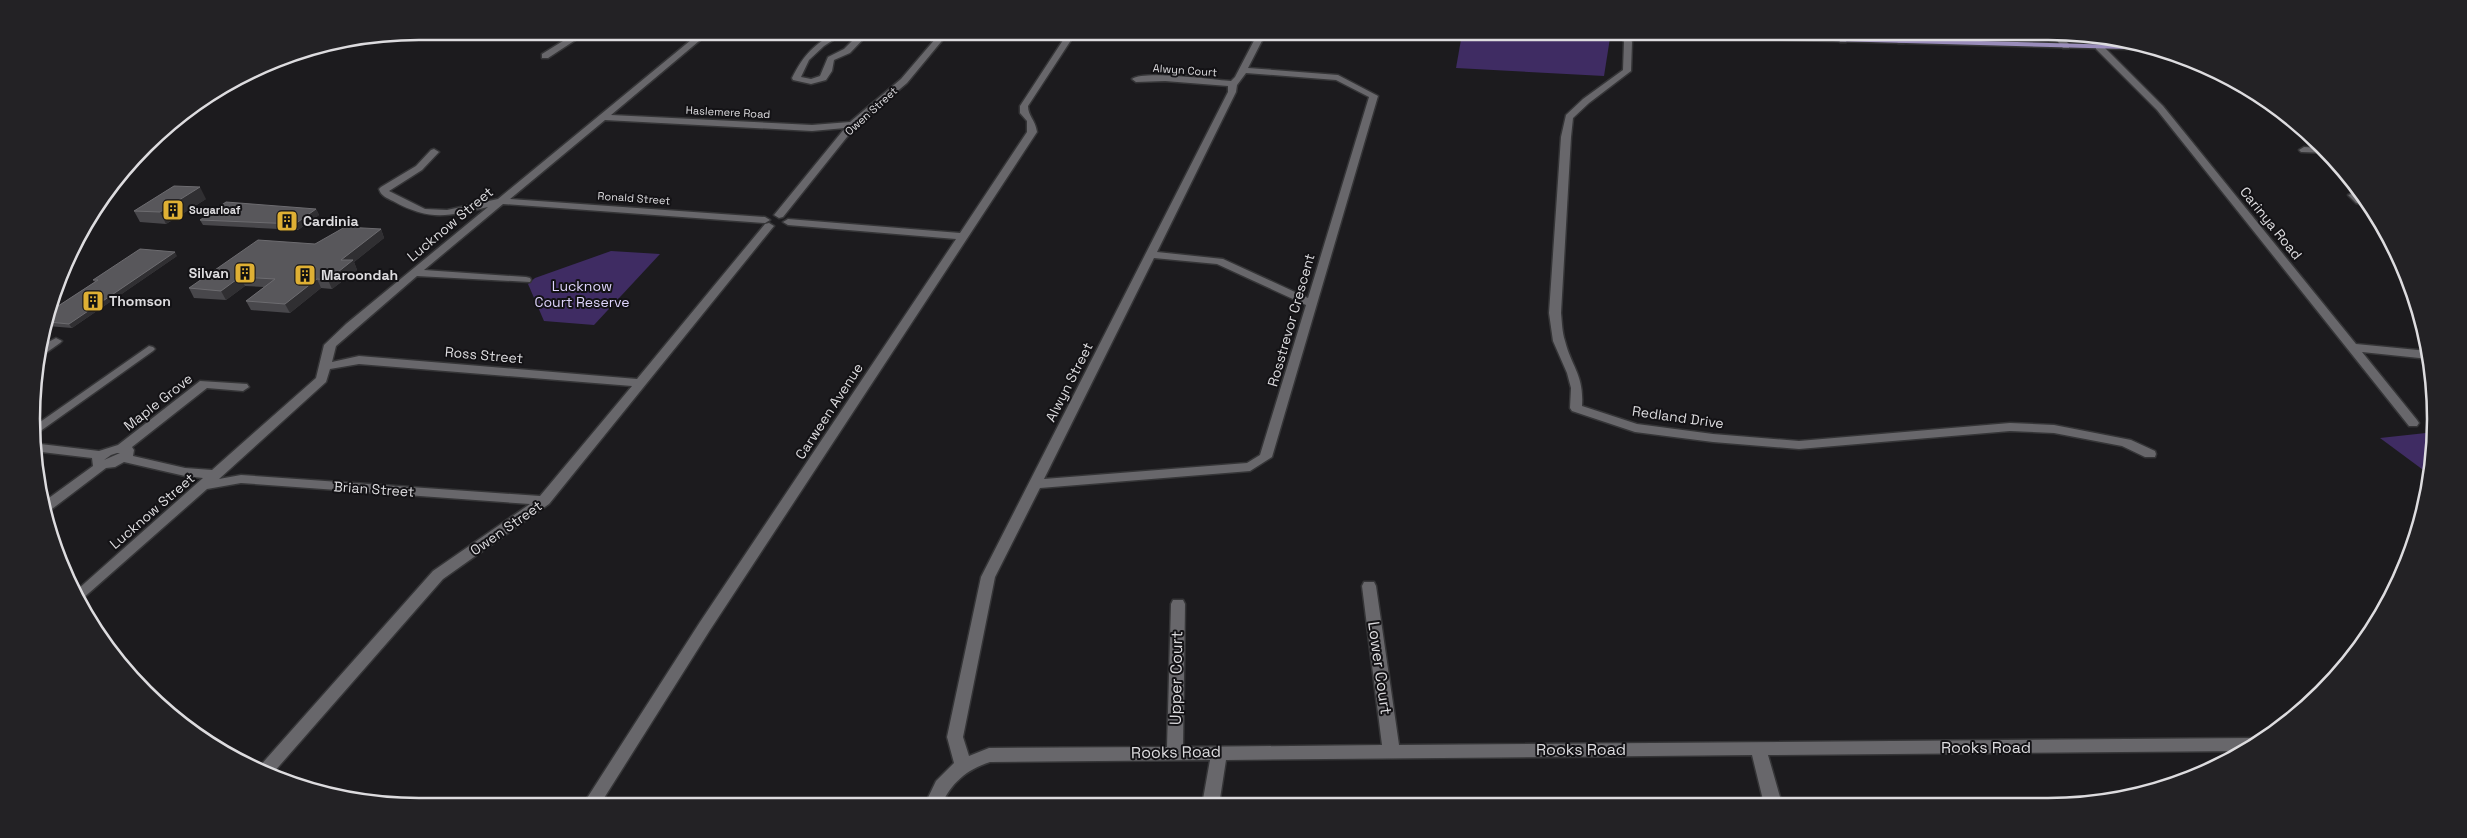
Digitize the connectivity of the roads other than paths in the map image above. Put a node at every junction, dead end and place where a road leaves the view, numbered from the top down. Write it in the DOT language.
graph roads {
  1 [pos="568,40"];
  2 [pos="696,40"];
  3 [pos="828,40"];
  4 [pos="859,40"];
  5 [pos="938,40"];
  6 [pos="1066,40"];
  7 [pos="1259,40"];
  8 [pos="1626,40"];
  9 [pos="1842,40"];
  10 [pos="1901,41"];
  11 [pos="2061,41"];
  12 [pos="2066,46"];
  13 [pos="2099,47"];
  14 [pos="2125,48"];
  15 [pos="545,56"];
  16 [pos="1244,70"];
  17 [pos="1136,79"];
  18 [pos="1233,84"];
  19 [pos="603,117"];
  20 [pos="852,125"];
  21 [pos="2304,150"];
  22 [pos="2315,151"];
  23 [pos="434,152"];
  24 [pos="501,201"];
  25 [pos="784,218"];
  26 [pos="767,223"];
  27 [pos="962,236"];
  28 [pos="1150,254"];
  29 [pos="416,273"];
  30 [pos="526,280"];
  31 [pos="1311,303"];
  32 [pos="56,341"];
  33 [pos="2352,347"];
  34 [pos="47,348"];
  35 [pos="149,349"];
  36 [pos="2422,355"];
  37 [pos="327,366"];
  38 [pos="640,383"];
  39 [pos="243,387"];
  40 [pos="2413,424"];
  41 [pos="40,428"];
  42 [pos="41,449"];
  43 [pos="123,453"];
  44 [pos="2150,454"];
  45 [pos="101,460"];
  46 [pos="216,475"];
  47 [pos="1034,484"];
  48 [pos="205,485"];
  49 [pos="544,501"];
  50 [pos="50,503"];
  51 [pos="1369,586"];
  52 [pos="82,593"];
  53 [pos="1178,604"];
  54 [pos="2242,744"];
  55 [pos="1758,747"];
  56 [pos="1391,750"];
  57 [pos="1175,752"];
  58 [pos="1219,752"];
  59 [pos="963,764"];
  60 [pos="269,767"];
  61 [pos="595,798"];
  62 [pos="936,798"];
  63 [pos="1212,798"];
  64 [pos="1771,798"];
  1 -- 15 [label="street"];
  2 -- 19 [label="street, Lucknow Street"];
  3 -- 4 [label="street"];
  5 -- 20 [label="street, Owen Street"];
  6 -- 27 [label="street, Carween Avenue"];
  7 -- 16 [label="street, Alwyn Street"];
  8 -- 44 [label="street, Redland Drive"];
  9 -- 10 [label="main road"];
  10 -- 12 [label="main road"];
  11 -- 12 [label="street"];
  12 -- 13 [label="main road"];
  13 -- 14 [label="main road"];
  13 -- 33 [label="street, Carinya Road"];
  16 -- 18 [label="street, Alwyn Street"];
  16 -- 31 [label="street, Rosstrevor Crescent"];
  17 -- 18 [label="street, Alwyn Court"];
  18 -- 28 [label="street, Alwyn Street"];
  19 -- 20 [label="street, Haslemere Road"];
  19 -- 24 [label="street, Lucknow Street"];
  20 -- 25 [label="street, Owen Street"];
  21 -- 22 [label="street"];
  23 -- 24 [label="street"];
  24 -- 26 [label="street, Ronald Street"];
  24 -- 29 [label="street, Lucknow Street"];
  25 -- 26 [label="street, Ronald Street"];
  25 -- 27 [label="street"];
  26 -- 38 [label="street, Owen Street"];
  27 -- 61 [label="street, Carween Avenue"];
  28 -- 31 [label="street"];
  28 -- 47 [label="street, Alwyn Street"];
  29 -- 30 [label="street"];
  29 -- 37 [label="street, Lucknow Street"];
  31 -- 47 [label="street, Rosstrevor Crescent"];
  32 -- 34 [label="street"];
  33 -- 36 [label="street"];
  33 -- 40 [label="street, Carinya Road"];
  35 -- 41 [label="street"];
  37 -- 38 [label="street, Ross Street"];
  37 -- 46 [label="street, Lucknow Street"];
  38 -- 49 [label="street, Owen Street"];
  39 -- 43 [label="street, Maple Grove"];
  42 -- 45 [label="street"];
  43 -- 45 [label="street"];
  43 -- 46 [label="street"];
  45 -- 50 [label="street"];
  46 -- 48 [label="street, Lucknow Street"];
  47 -- 59 [label="street, Alwyn Street"];
  48 -- 49 [label="street, Brian Street"];
  48 -- 52 [label="street, Lucknow Street"];
  49 -- 60 [label="street, Owen Street"];
  51 -- 56 [label="street, Lower Court"];
  53 -- 57 [label="street, Upper Court"];
  54 -- 55 [label="street, Rooks Road"];
  55 -- 56 [label="street, Rooks Road"];
  55 -- 64 [label="street"];
  56 -- 58 [label="street, Rooks Road"];
  57 -- 58 [label="street, Rooks Road"];
  57 -- 59 [label="street, Rooks Road"];
  58 -- 63 [label="street"];
  59 -- 62 [label="street, Rooks Road"];
}
